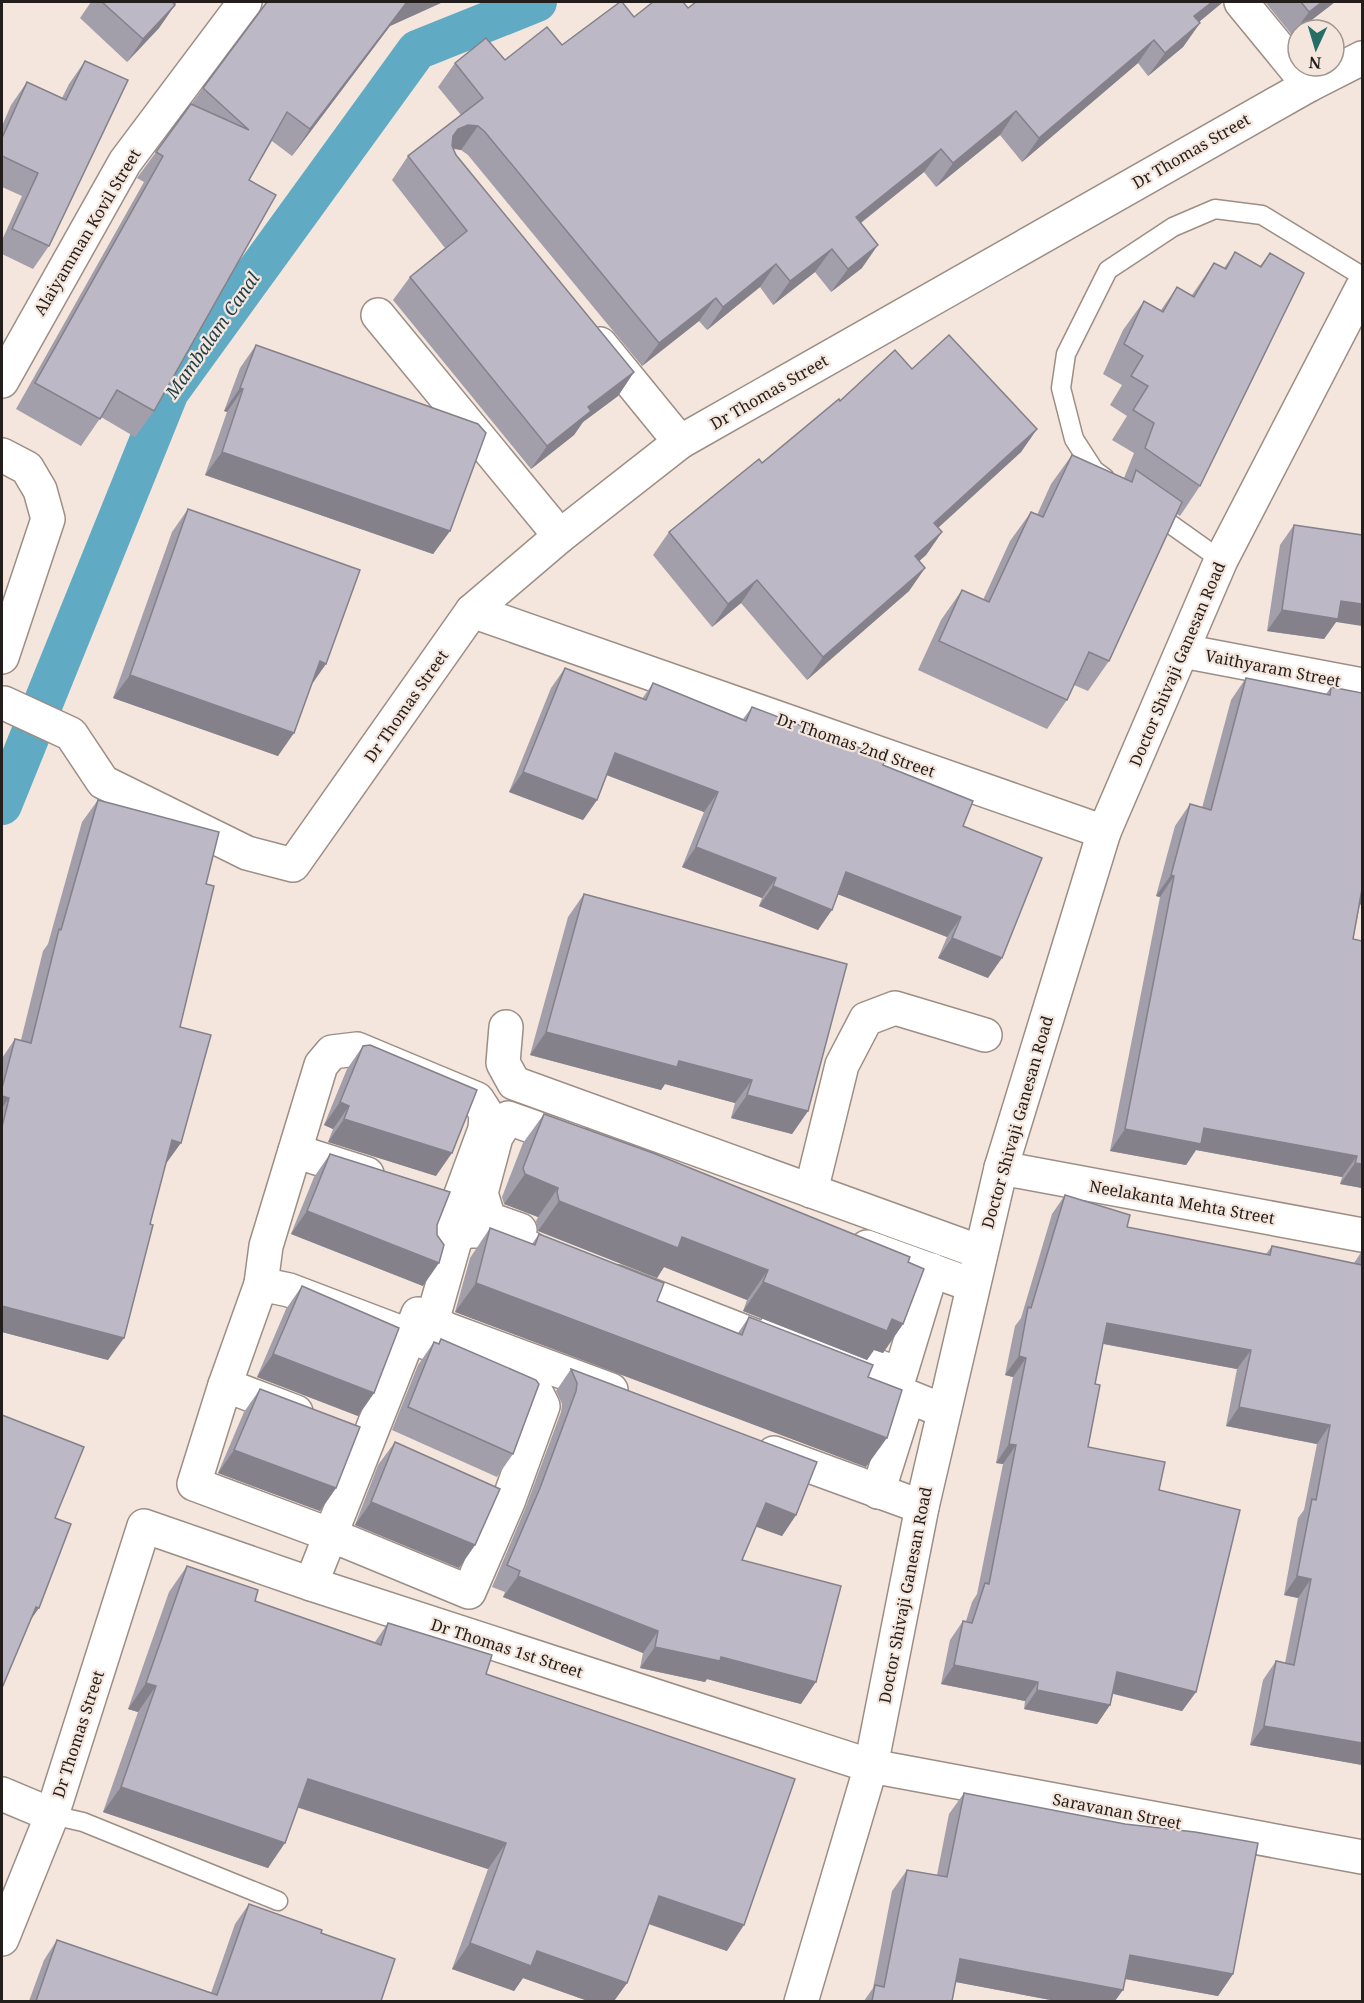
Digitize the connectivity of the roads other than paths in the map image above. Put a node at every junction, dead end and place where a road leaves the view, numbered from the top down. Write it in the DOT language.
graph roads {
  1 [pos="245,2"];
  2 [pos="1241,2"];
  3 [pos="1362,58"];
  4 [pos="1309,85"];
  5 [pos="1362,276"];
  6 [pos="1362,288"];
  7 [pos="378,315"];
  8 [pos="582,323"];
  9 [pos="2,381"];
  10 [pos="680,442"];
  11 [pos="2,455"];
  12 [pos="1120,489"];
  13 [pos="1138,501"];
  14 [pos="560,536"];
  15 [pos="1221,560"];
  16 [pos="472,611"];
  17 [pos="1183,651"];
  18 [pos="2,657"];
  19 [pos="1362,685"];
  20 [pos="4,703"];
  21 [pos="1104,832"];
  22 [pos="506,1027"];
  23 [pos="985,1035"];
  24 [pos="296,1151"];
  25 [pos="609,1154"];
  26 [pos="1001,1168"];
  27 [pos="393,1182"];
  28 [pos="811,1191"];
  29 [pos="425,1192"];
  30 [pos="458,1203"];
  31 [pos="1362,1235"];
  32 [pos="843,1238"];
  33 [pos="980,1252"];
  34 [pos="594,1266"];
  35 [pos="932,1270"];
  36 [pos="261,1284"];
  37 [pos="972,1285"];
  38 [pos="410,1336"];
  39 [pos="225,1385"];
  40 [pos="904,1386"];
  41 [pos="638,1401"];
  42 [pos="946,1402"];
  43 [pos="747,1442"];
  44 [pos="380,1445"];
  45 [pos="878,1492"];
  46 [pos="922,1507"];
  47 [pos="144,1526"];
  48 [pos="331,1534"];
  49 [pos="311,1584"];
  50 [pos="871,1766"];
  51 [pos="2,1794"];
  52 [pos="52,1815"];
  53 [pos="1362,1857"];
  54 [pos="278,1901"];
  55 [pos="2,1939"];
  56 [pos="801,2001"];
  1 -- 9 [label="street, Alaiyamman Kovil Street"];
  2 -- 4 [label="street"];
  3 -- 4 [label="street, Dr Thomas Street"];
  4 -- 10 [label="street, Dr Thomas Street"];
  5 -- 12 [label="lane"];
  6 -- 15 [label="street, Doctor Shivaji Ganesan Road"];
  7 -- 14 [label="street"];
  8 -- 10 [label="street"];
  10 -- 14 [label="street, Dr Thomas Street"];
  11 -- 18 [label="street"];
  13 -- 15 [label="lane"];
  14 -- 16 [label="street, Dr Thomas Street"];
  15 -- 17 [label="street, Doctor Shivaji Ganesan Road"];
  16 -- 20 [label="street, Dr Thomas Street"];
  16 -- 21 [label="street, Dr Thomas 2nd Street"];
  17 -- 19 [label="street, Vaithyaram Street"];
  17 -- 21 [label="street, Doctor Shivaji Ganesan Road"];
  21 -- 26 [label="street, Doctor Shivaji Ganesan Road"];
  22 -- 28 [label="street"];
  23 -- 28 [label="street"];
  24 -- 27 [label="street"];
  24 -- 30 [label="street"];
  24 -- 36 [label="street"];
  25 -- 41 [label="street"];
  26 -- 31 [label="street, Neelakanta Mehta Street"];
  26 -- 33 [label="street, Doctor Shivaji Ganesan Road"];
  28 -- 33 [label="street"];
  29 -- 30 [label="street"];
  30 -- 38 [label="street"];
  32 -- 35 [label="street"];
  33 -- 37 [label="street, Doctor Shivaji Ganesan Road"];
  34 -- 40 [label="street"];
  35 -- 37 [label="street"];
  35 -- 40 [label="street"];
  36 -- 38 [label="street"];
  36 -- 39 [label="street"];
  37 -- 42 [label="street, Doctor Shivaji Ganesan Road"];
  38 -- 44 [label="street"];
  38 -- 48 [label="street"];
  39 -- 44 [label="street"];
  39 -- 48 [label="street"];
  40 -- 42 [label="street"];
  40 -- 45 [label="street"];
  42 -- 46 [label="street, Doctor Shivaji Ganesan Road"];
  43 -- 45 [label="street"];
  44 -- 48 [label="street"];
  45 -- 46 [label="street"];
  46 -- 50 [label="street, Doctor Shivaji Ganesan Road"];
  47 -- 49 [label="street, Dr Thomas 1st Street"];
  47 -- 52 [label="street, Dr Thomas Street"];
  48 -- 49 [label="street"];
  49 -- 50 [label="street, Dr Thomas 1st Street"];
  50 -- 53 [label="street, Saravanan Street"];
  50 -- 56 [label="street, Doctor Shivaji Ganesan Road"];
  51 -- 52 [label="street"];
  52 -- 54 [label="lane"];
  52 -- 55 [label="street, Dr Thomas Street"];
}
